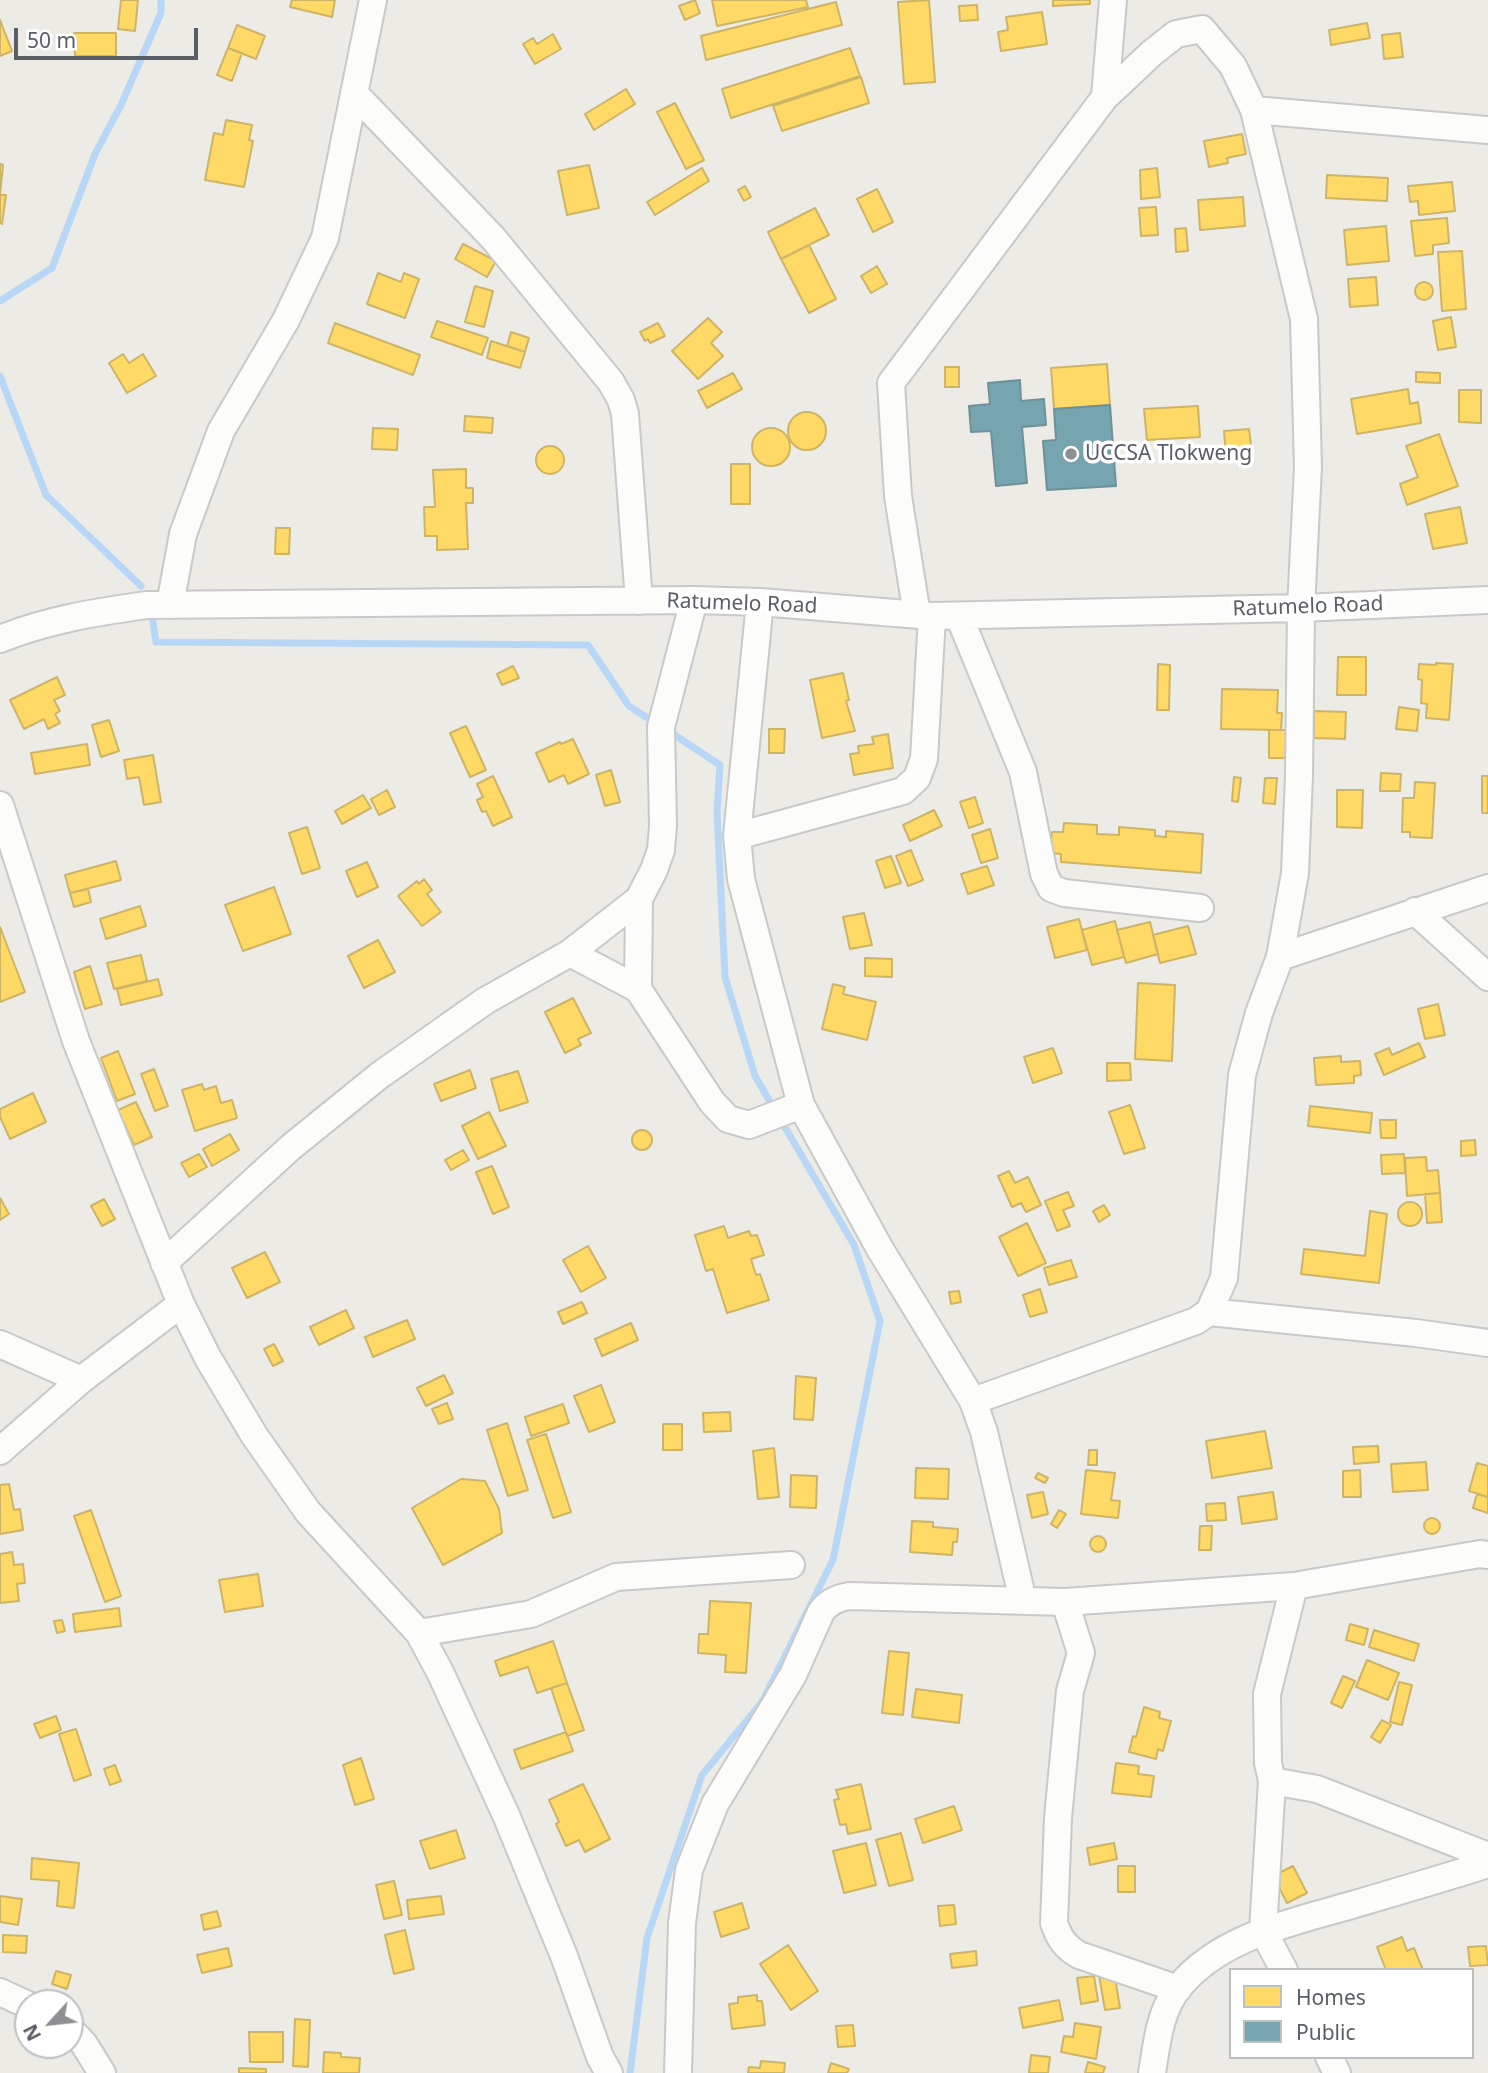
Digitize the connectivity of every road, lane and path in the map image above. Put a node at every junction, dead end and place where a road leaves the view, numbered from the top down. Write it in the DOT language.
graph roads {
  1 [pos="373,0"];
  2 [pos="1113,0"];
  3 [pos="354,93"];
  4 [pos="1105,97"];
  5 [pos="1254,110"];
  6 [pos="1488,130"];
  7 [pos="694,600"];
  8 [pos="1488,600"];
  9 [pos="639,601"];
  10 [pos="760,602"];
  11 [pos="170,605"];
  12 [pos="1301,608"];
  13 [pos="925,616"];
  14 [pos="959,616"];
  15 [pos="0,639"];
  16 [pos="0,806"];
  17 [pos="737,836"];
  18 [pos="1488,888"];
  19 [pos="639,899"];
  20 [pos="1200,908"];
  21 [pos="1415,911"];
  22 [pos="570,953"];
  23 [pos="1280,957"];
  24 [pos="1488,977"];
  25 [pos="638,989"];
  26 [pos="801,1105"];
  27 [pos="164,1262"];
  28 [pos="181,1304"];
  29 [pos="1209,1312"];
  30 [pos="1488,1342"];
  31 [pos="0,1344"];
  32 [pos="81,1380"];
  33 [pos="973,1401"];
  34 [pos="0,1451"];
  35 [pos="1488,1556"];
  36 [pos="790,1565"];
  37 [pos="1294,1586"];
  38 [pos="1023,1601"];
  39 [pos="1065,1602"];
  40 [pos="419,1633"];
  41 [pos="1272,1781"];
  42 [pos="1488,1856"];
  43 [pos="1488,1864"];
  44 [pos="1263,1931"];
  45 [pos="1282,1968"];
  46 [pos="1178,1989"];
  47 [pos="84,2044"];
  48 [pos="102,2073"];
  49 [pos="609,2073"];
  50 [pos="678,2073"];
  51 [pos="1152,2073"];
  1 -- 3 [label="street"];
  2 -- 4 [label="street"];
  3 -- 9 [label="street"];
  3 -- 11 [label="street"];
  4 -- 5 [label="street"];
  4 -- 13 [label="street"];
  5 -- 6 [label="street"];
  5 -- 12 [label="street"];
  7 -- 9 [label="street, Ratumelo Road"];
  7 -- 10 [label="street, Ratumelo Road"];
  7 -- 19 [label="street"];
  8 -- 12 [label="street, Ratumelo Road"];
  9 -- 11 [label="street, Ratumelo Road"];
  10 -- 13 [label="street, Ratumelo Road"];
  10 -- 17 [label="street"];
  11 -- 15 [label="street, Ratumelo Road"];
  12 -- 14 [label="street, Ratumelo Road"];
  12 -- 23 [label="street"];
  13 -- 14 [label="street, Ratumelo Road"];
  13 -- 17 [label="street"];
  14 -- 20 [label="street"];
  16 -- 27 [label="street"];
  17 -- 26 [label="street"];
  18 -- 21 [label="street"];
  19 -- 22 [label="street"];
  19 -- 25 [label="street"];
  21 -- 23 [label="street"];
  21 -- 24 [label="street"];
  22 -- 25 [label="street"];
  22 -- 27 [label="street"];
  23 -- 29 [label="street"];
  25 -- 26 [label="street"];
  26 -- 33 [label="street"];
  27 -- 28 [label="street"];
  28 -- 32 [label="street"];
  28 -- 40 [label="street"];
  29 -- 30 [label="street"];
  29 -- 33 [label="street"];
  31 -- 32 [label="street"];
  32 -- 34 [label="street"];
  33 -- 38 [label="street"];
  35 -- 37 [label="street"];
  36 -- 40 [label="street"];
  37 -- 39 [label="street"];
  37 -- 41 [label="street"];
  38 -- 39 [label="street"];
  38 -- 50 [label="street"];
  39 -- 46 [label="street"];
  40 -- 49 [label="street"];
  41 -- 42 [label="street"];
  41 -- 44 [label="street"];
  43 -- 44 [label="street"];
  44 -- 45 [label="street"];
  44 -- 46 [label="street"];
  46 -- 51 [label="street"];
  47 -- 48 [label="street"];
}
